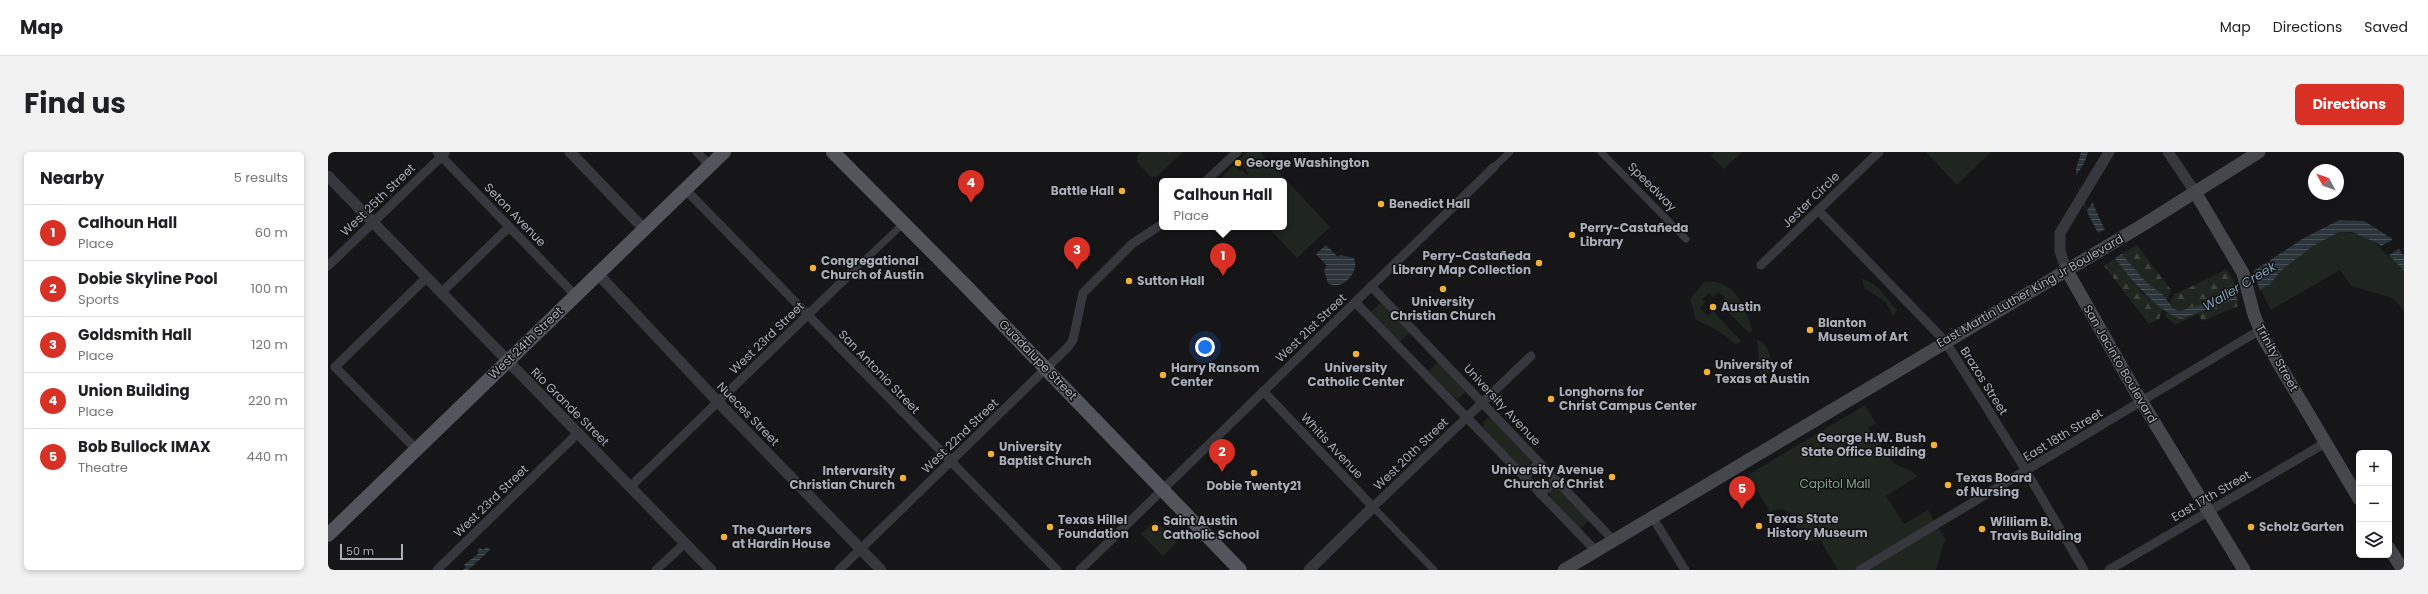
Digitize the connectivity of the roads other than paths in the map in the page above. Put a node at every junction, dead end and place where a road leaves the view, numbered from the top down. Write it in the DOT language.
graph roads {
  1 [pos="570,152"];
  2 [pos="697,152"];
  3 [pos="724,152"];
  4 [pos="833,152"];
  5 [pos="1236,152"];
  6 [pos="1510,152"];
  7 [pos="1601,152"];
  8 [pos="1879,152"];
  9 [pos="2109,152"];
  10 [pos="2168,152"];
  11 [pos="2259,152"];
  12 [pos="442,153"];
  13 [pos="710,166"];
  14 [pos="1494,167"];
  15 [pos="328,176"];
  16 [pos="1209,178"];
  17 [pos="685,189"];
  18 [pos="2195,192"];
  19 [pos="1818,210"];
  20 [pos="373,222"];
  21 [pos="904,223"];
  22 [pos="1159,226"];
  23 [pos="509,227"];
  24 [pos="644,229"];
  25 [pos="1686,238"];
  26 [pos="1761,265"];
  27 [pos="328,266"];
  28 [pos="2066,269"];
  29 [pos="853,271"];
  30 [pos="598,274"];
  31 [pos="426,278"];
  32 [pos="1371,286"];
  33 [pos="441,293"];
  34 [pos="575,295"];
  35 [pos="1355,302"];
  36 [pos="807,316"];
  37 [pos="2260,330"];
  38 [pos="1945,341"];
  39 [pos="1531,356"];
  40 [pos="507,362"];
  41 [pos="1046,369"];
  42 [pos="1263,391"];
  43 [pos="718,402"];
  44 [pos="1483,402"];
  45 [pos="2141,402"];
  46 [pos="1467,418"];
  47 [pos="578,433"];
  48 [pos="2325,443"];
  49 [pos="416,449"];
  50 [pos="951,462"];
  51 [pos="1539,463"];
  52 [pos="2026,472"];
  53 [pos="1524,477"];
  54 [pos="1556,480"];
  55 [pos="630,487"];
  56 [pos="1162,489"];
  57 [pos="1540,494"];
  58 [pos="2356,494"];
  59 [pos="1373,507"];
  60 [pos="2208,512"];
  61 [pos="1653,518"];
  62 [pos="328,535"];
  63 [pos="1614,541"];
  64 [pos="685,543"];
  65 [pos="861,549"];
  66 [pos="1596,552"];
  67 [pos="2392,553"];
  68 [pos="440,569"];
  69 [pos="656,570"];
  70 [pos="710,570"];
  71 [pos="839,570"];
  72 [pos="881,570"];
  73 [pos="1057,570"];
  74 [pos="1080,570"];
  75 [pos="1240,570"];
  76 [pos="1309,570"];
  77 [pos="1434,570"];
  78 [pos="1564,570"];
  79 [pos="1685,570"];
  80 [pos="1860,570"];
  81 [pos="2084,570"];
  82 [pos="2110,570"];
  83 [pos="2244,570"];
  84 [pos="2403,570"];
  1 -- 24 [label="street"];
  2 -- 13 [label="street"];
  3 -- 13 [label="main road, West 24th Street"];
  4 -- 21 [label="main road, Guadalupe Street"];
  5 -- 16 [label="street"];
  6 -- 14 [label="street"];
  7 -- 25 [label="street, Speedway"];
  8 -- 19 [label="street, Jester Circle"];
  9 -- 28 [label="street, San Jacinto Boulevard"];
  10 -- 18 [label="street, Trinity Street"];
  11 -- 18 [label="main road, East Martin Luther King Jr Boulevard"];
  12 -- 20 [label="street, West 25th Street"];
  12 -- 23 [label="street, Seton Avenue"];
  13 -- 17 [label="main road, West 24th Street"];
  14 -- 32 [label="street, West 21st Street"];
  15 -- 20 [label="street, Rio Grande Street"];
  17 -- 24 [label="main road, West 24th Street"];
  17 -- 36 [label="street, San Antonio Street"];
  18 -- 28 [label="main road, East Martin Luther King Jr Boulevard"];
  18 -- 37 [label="main road, Trinity Street"];
  19 -- 26 [label="street, Jester Circle"];
  19 -- 38 [label="street, Brazos Street"];
  20 -- 27 [label="street, West 25th Street"];
  20 -- 31 [label="street, Rio Grande Street"];
  21 -- 29 [label="street, West 23rd Street"];
  21 -- 41 [label="main road, Guadalupe Street"];
  22 -- 41 [label="street, West 22nd Street"];
  23 -- 33 [label="street"];
  23 -- 34 [label="street, Seton Avenue"];
  24 -- 30 [label="main road, West 24th Street"];
  28 -- 38 [label="main road, East Martin Luther King Jr Boulevard"];
  28 -- 45 [label="main road, San Jacinto Boulevard"];
  29 -- 36 [label="street, West 23rd Street"];
  30 -- 34 [label="main road, West 24th Street"];
  30 -- 43 [label="street, Nueces Street"];
  31 -- 33 [label="street, Rio Grande Street"];
  31 -- 49 [label="street"];
  32 -- 35 [label="street, West 21st Street"];
  32 -- 44 [label="street, University Avenue"];
  33 -- 40 [label="street, Rio Grande Street"];
  34 -- 40 [label="main road, West 24th Street"];
  35 -- 42 [label="street, West 21st Street"];
  35 -- 46 [label="street"];
  36 -- 43 [label="street, West 23rd Street"];
  36 -- 50 [label="street, San Antonio Street"];
  37 -- 45 [label="street, East 18th Street"];
  37 -- 48 [label="main road, Trinity Street"];
  38 -- 52 [label="street, Brazos Street"];
  38 -- 61 [label="main road, East Martin Luther King Jr Boulevard"];
  39 -- 44 [label="street, West 20th Street"];
  40 -- 47 [label="street, Rio Grande Street"];
  40 -- 49 [label="main road, West 24th Street"];
  41 -- 50 [label="street, West 22nd Street"];
  41 -- 56 [label="main road, Guadalupe Street"];
  42 -- 56 [label="street, West 21st Street"];
  42 -- 59 [label="street, Whitis Avenue"];
  43 -- 55 [label="street, West 23rd Street"];
  43 -- 65 [label="street, Nueces Street"];
  44 -- 46 [label="street, West 20th Street"];
  44 -- 51 [label="street, University Avenue"];
  45 -- 52 [label="street, East 18th Street"];
  45 -- 60 [label="main road, San Jacinto Boulevard"];
  46 -- 53 [label="street"];
  46 -- 59 [label="street, West 20th Street"];
  47 -- 55 [label="street, Rio Grande Street"];
  47 -- 68 [label="street, West 23rd Street"];
  48 -- 58 [label="main road, Trinity Street"];
  48 -- 60 [label="street, East 17th Street"];
  49 -- 62 [label="main road, West 24th Street"];
  50 -- 65 [label="street, West 22nd Street"];
  50 -- 73 [label="street, San Antonio Street"];
  51 -- 53 [label="street"];
  51 -- 54 [label="street, University Avenue"];
  52 -- 80 [label="street, East 18th Street"];
  52 -- 81 [label="street, Brazos Street"];
  53 -- 57 [label="street"];
  54 -- 57 [label="street"];
  54 -- 63 [label="street, University Avenue"];
  55 -- 64 [label="street, Rio Grande Street"];
  56 -- 74 [label="street, West 21st Street"];
  56 -- 75 [label="main road, Guadalupe Street"];
  57 -- 66 [label="street"];
  59 -- 76 [label="street, West 20th Street"];
  59 -- 77 [label="street, Whitis Avenue"];
  60 -- 82 [label="street, East 17th Street"];
  60 -- 83 [label="main road, San Jacinto Boulevard"];
  61 -- 63 [label="main road, East Martin Luther King Jr Boulevard"];
  61 -- 79 [label="street"];
  63 -- 66 [label="main road, East Martin Luther King Jr Boulevard"];
  64 -- 69 [label="street"];
  64 -- 70 [label="street, Rio Grande Street"];
  65 -- 71 [label="street, West 22nd Street"];
  65 -- 72 [label="street, Nueces Street"];
  66 -- 78 [label="main road, East Martin Luther King Jr Boulevard"];
  67 -- 84 [label="main road"];
}
